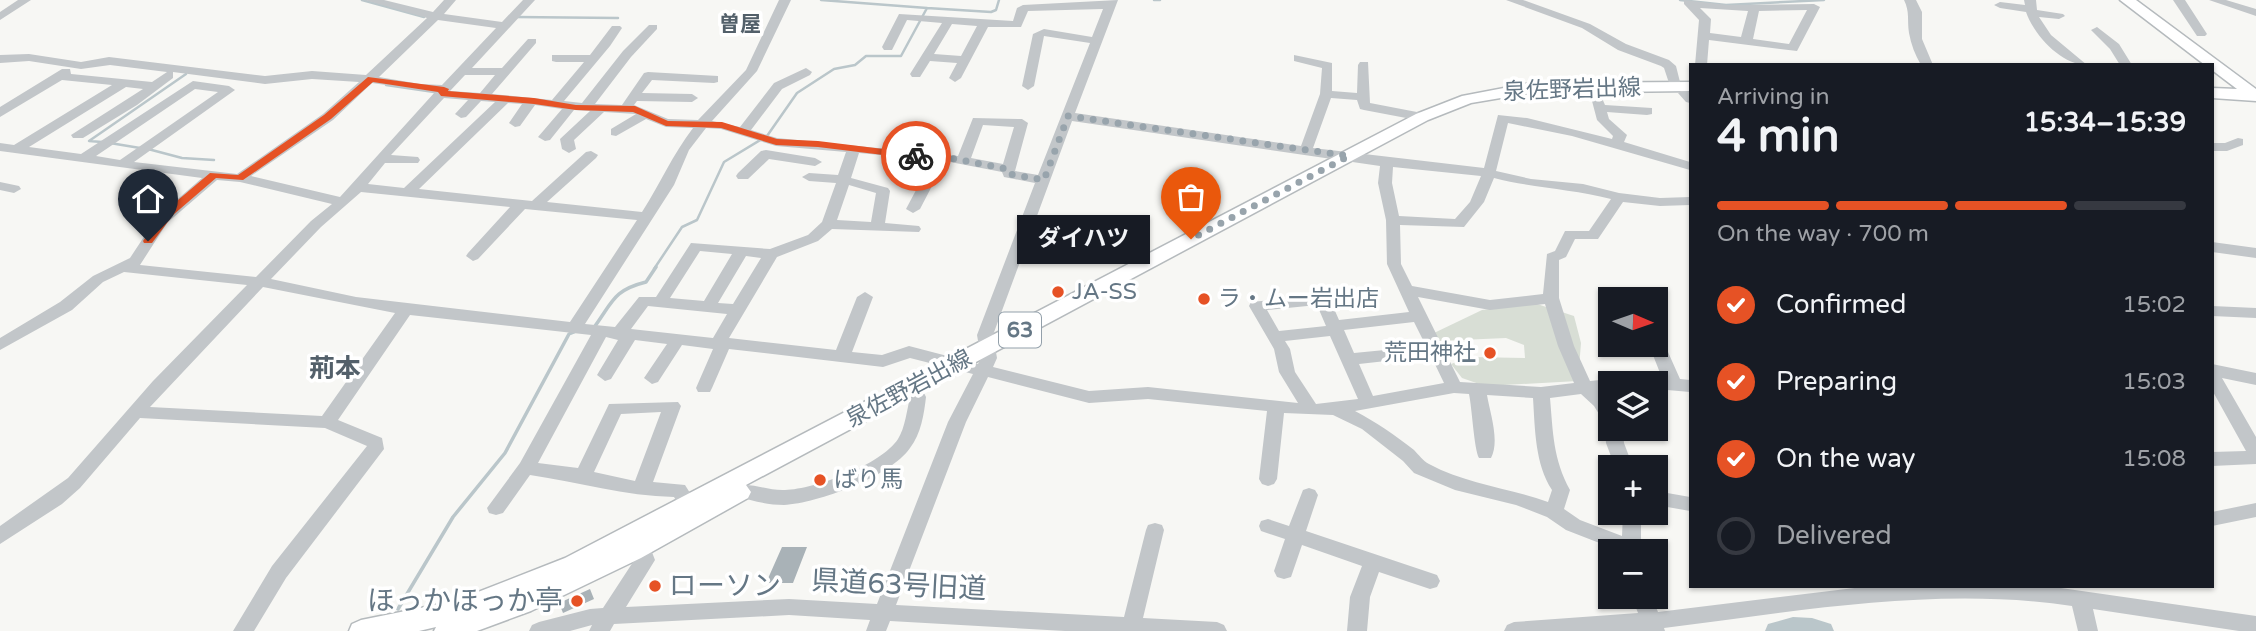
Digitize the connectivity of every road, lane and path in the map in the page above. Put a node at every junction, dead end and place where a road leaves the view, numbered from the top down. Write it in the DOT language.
graph roads {
  1 [pos="24,0"];
  2 [pos="371,0"];
  3 [pos="450,0"];
  4 [pos="529,0"];
  5 [pos="785,0"];
  6 [pos="1512,0"];
  7 [pos="1910,0"];
  8 [pos="2127,0"];
  9 [pos="2179,0"];
  10 [pos="2215,0"];
  11 [pos="1111,3"];
  12 [pos="1690,3"];
  13 [pos="2230,3"];
  14 [pos="2000,5"];
  15 [pos="2030,7"];
  16 [pos="1754,8"];
  17 [pos="2256,13"];
  18 [pos="2059,16"];
  19 [pos="0,17"];
  20 [pos="436,17"];
  21 [pos="949,20"];
  22 [pos="984,23"];
  23 [pos="503,26"];
  24 [pos="653,27"];
  25 [pos="616,29"];
  26 [pos="2096,30"];
  27 [pos="2201,34"];
  28 [pos="1703,36"];
  29 [pos="532,41"];
  30 [pos="1096,41"];
  31 [pos="1746,41"];
  32 [pos="888,47"];
  33 [pos="926,57"];
  34 [pos="556,58"];
  35 [pos="1298,58"];
  36 [pos="0,59"];
  37 [pos="593,59"];
  38 [pos="964,60"];
  39 [pos="1701,63"];
  40 [pos="1926,63"];
  41 [pos="2079,63"];
  42 [pos="2125,63"];
  43 [pos="2213,63"];
  44 [pos="79,64"];
  45 [pos="2214,64"];
  46 [pos="1364,65"];
  47 [pos="463,71"];
  48 [pos="505,72"];
  49 [pos="806,72"];
  50 [pos="916,74"];
  51 [pos="169,75"];
  52 [pos="60,76"];
  53 [pos="955,78"];
  54 [pos="371,79"];
  55 [pos="714,79"];
  56 [pos="124,83"];
  57 [pos="153,86"];
  58 [pos="1028,86"];
  59 [pos="2214,87"];
  60 [pos="443,91"];
  61 [pos="1686,91"];
  62 [pos="2253,92"];
  63 [pos="1326,93"];
  64 [pos="2214,93"];
  65 [pos="480,97"];
  66 [pos="635,97"];
  67 [pos="1363,97"];
  68 [pos="692,98"];
  69 [pos="505,99"];
  70 [pos="531,101"];
  71 [pos="554,105"];
  72 [pos="570,107"];
  73 [pos="586,107"];
  74 [pos="601,107"];
  75 [pos="626,108"];
  76 [pos="1647,111"];
  77 [pos="0,113"];
  78 [pos="647,113"];
  79 [pos="461,114"];
  80 [pos="1068,116"];
  81 [pos="1422,117"];
  82 [pos="703,122"];
  83 [pos="515,123"];
  84 [pos="616,132"];
  85 [pos="742,133"];
  86 [pos="78,135"];
  87 [pos="545,137"];
  88 [pos="2238,142"];
  89 [pos="1617,143"];
  90 [pos="768,144"];
  91 [pos="2214,147"];
  92 [pos="6,149"];
  93 [pos="569,149"];
  94 [pos="855,149"];
  95 [pos="1306,150"];
  96 [pos="591,155"];
  97 [pos="940,157"];
  98 [pos="1356,157"];
  99 [pos="85,158"];
  100 [pos="382,159"];
  101 [pos="413,160"];
  102 [pos="799,161"];
  103 [pos="963,161"];
  104 [pos="815,162"];
  105 [pos="1387,162"];
  106 [pos="122,163"];
  107 [pos="1689,166"];
  108 [pos="1007,169"];
  109 [pos="1488,173"];
  110 [pos="790,174"];
  111 [pos="214,175"];
  112 [pos="743,176"];
  113 [pos="809,177"];
  114 [pos="240,178"];
  115 [pos="845,180"];
  116 [pos="1044,180"];
  117 [pos="358,187"];
  118 [pos="409,191"];
  119 [pos="1619,197"];
  120 [pos="1689,201"];
  121 [pos="343,202"];
  122 [pos="529,204"];
  123 [pos="913,209"];
  124 [pos="647,216"];
  125 [pos="1393,220"];
  126 [pos="829,225"];
  127 [pos="877,227"];
  128 [pos="914,229"];
  129 [pos="2214,247"];
  130 [pos="742,251"];
  131 [pos="2256,253"];
  132 [pos="771,254"];
  133 [pos="473,256"];
  134 [pos="126,268"];
  135 [pos="260,282"];
  136 [pos="1409,290"];
  137 [pos="864,297"];
  138 [pos="1552,298"];
  139 [pos="660,302"];
  140 [pos="708,307"];
  141 [pos="406,309"];
  142 [pos="739,310"];
  143 [pos="2214,311"];
  144 [pos="2256,313"];
  145 [pos="1418,316"];
  146 [pos="1335,328"];
  147 [pos="601,331"];
  148 [pos="1273,337"];
  149 [pos="678,339"];
  150 [pos="721,343"];
  151 [pos="0,345"];
  152 [pos="1437,350"];
  153 [pos="842,356"];
  154 [pos="1665,357"];
  155 [pos="1349,359"];
  156 [pos="977,362"];
  157 [pos="2214,372"];
  158 [pos="605,375"];
  159 [pos="2214,376"];
  160 [pos="652,378"];
  161 [pos="2256,379"];
  162 [pos="1598,386"];
  163 [pos="1683,386"];
  164 [pos="1454,387"];
  165 [pos="1584,387"];
  166 [pos="704,388"];
  167 [pos="1476,389"];
  168 [pos="1541,393"];
  169 [pos="918,397"];
  170 [pos="1598,400"];
  171 [pos="1368,403"];
  172 [pos="1276,408"];
  173 [pos="1335,409"];
  174 [pos="1311,410"];
  175 [pos="135,412"];
  176 [pos="327,422"];
  177 [pos="1485,453"];
  178 [pos="2256,455"];
  179 [pos="2214,459"];
  180 [pos="526,468"];
  181 [pos="583,476"];
  182 [pos="1268,479"];
  183 [pos="641,489"];
  184 [pos="743,491"];
  185 [pos="1309,495"];
  186 [pos="1668,500"];
  187 [pos="1689,504"];
  188 [pos="496,508"];
  189 [pos="2256,510"];
  190 [pos="693,512"];
  191 [pos="1554,512"];
  192 [pos="2214,519"];
  193 [pos="1268,526"];
  194 [pos="1155,530"];
  195 [pos="0,536"];
  196 [pos="1296,537"];
  197 [pos="1605,539"];
  198 [pos="641,547"];
  199 [pos="1373,562"];
  200 [pos="1284,571"];
  201 [pos="1430,580"];
  202 [pos="1871,588"];
  203 [pos="1927,588"];
  204 [pos="1821,599"];
  205 [pos="2080,599"];
  206 [pos="1647,609"];
  207 [pos="880,622"];
  208 [pos="603,624"];
  209 [pos="2256,625"];
  210 [pos="420,626"];
  211 [pos="1130,626"];
  212 [pos="1653,626"];
  213 [pos="243,631"];
  214 [pos="361,631"];
  215 [pos="446,631"];
  216 [pos="539,631"];
  217 [pos="1217,631"];
  218 [pos="1357,631"];
  219 [pos="1514,631"];
  220 [pos="2088,631"];
  1 -- 19 [label="street"];
  2 -- 20 [label="street"];
  3 -- 20 [label="street"];
  4 -- 23 [label="street"];
  5 -- 82 [label="street"];
  6 -- 61 [label="street"];
  7 -- 40 [label="street"];
  8 -- 43 [label="main road"];
  9 -- 27 [label="street"];
  10 -- 13 [label="street"];
  11 -- 22 [label="street"];
  11 -- 30 [label="street"];
  12 -- 16 [label="street"];
  12 -- 28 [label="street"];
  13 -- 17 [label="street"];
  14 -- 15 [label="street"];
  15 -- 18 [label="street"];
  15 -- 41 [label="street"];
  16 -- 31 [label="street"];
  16 -- 31 [label="street"];
  20 -- 23 [label="street"];
  20 -- 54 [label="street"];
  21 -- 22 [label="street"];
  21 -- 32 [label="street"];
  21 -- 33 [label="street"];
  22 -- 38 [label="street"];
  23 -- 47 [label="street"];
  24 -- 73 [label="street"];
  25 -- 37 [label="street"];
  26 -- 42 [label="street"];
  28 -- 31 [label="street"];
  28 -- 39 [label="street"];
  29 -- 48 [label="street"];
  30 -- 58 [label="street"];
  30 -- 80 [label="street"];
  33 -- 38 [label="street"];
  33 -- 50 [label="street"];
  34 -- 37 [label="street"];
  35 -- 63 [label="street"];
  36 -- 44 [label="street"];
  37 -- 71 [label="street"];
  38 -- 53 [label="street"];
  44 -- 52 [label="street"];
  44 -- 54 [label="street"];
  45 -- 62 [label="main road"];
  46 -- 67 [label="street"];
  47 -- 48 [label="street"];
  47 -- 60 [label="street"];
  48 -- 65 [label="street"];
  49 -- 85 [label="street"];
  51 -- 57 [label="street"];
  52 -- 56 [label="street"];
  52 -- 77 [label="street"];
  54 -- 60 [label="street"];
  54 -- 114 [label="street"];
  55 -- 66 [label="street"];
  56 -- 57 [label="street"];
  56 -- 92 [label="street"];
  57 -- 86 [label="street"];
  59 -- 62 [label="main road"];
  60 -- 65 [label="street"];
  60 -- 100 [label="street"];
  61 -- 81 [label="main road, 泉佐野岩出線 / 63"];
  61 -- 98 [label="main road, 泉佐野岩出線 / 63"];
  62 -- 64 [label="main road"];
  63 -- 67 [label="street"];
  63 -- 95 [label="street"];
  65 -- 69 [label="street"];
  65 -- 79 [label="street"];
  66 -- 68 [label="street"];
  66 -- 75 [label="street"];
  67 -- 81 [label="street"];
  69 -- 70 [label="street"];
  69 -- 118 [label="street"];
  70 -- 71 [label="street"];
  70 -- 83 [label="street"];
  71 -- 72 [label="street"];
  72 -- 73 [label="street"];
  72 -- 87 [label="street"];
  73 -- 74 [label="street"];
  74 -- 75 [label="street"];
  74 -- 93 [label="street"];
  75 -- 78 [label="street"];
  76 -- 89 [label="street"];
  78 -- 82 [label="street"];
  78 -- 84 [label="street"];
  80 -- 95 [label="street"];
  80 -- 116 [label="street"];
  81 -- 98 [label="main road, 泉佐野岩出線 / 63"];
  82 -- 85 [label="street"];
  82 -- 124 [label="street"];
  85 -- 90 [label="street"];
  88 -- 91 [label="street"];
  89 -- 107 [label="street"];
  89 -- 109 [label="street"];
  90 -- 94 [label="street"];
  90 -- 102 [label="street"];
  90 -- 112 [label="street"];
  92 -- 99 [label="street"];
  94 -- 97 [label="street"];
  94 -- 115 [label="street"];
  95 -- 98 [label="street"];
  96 -- 122 [label="street"];
  97 -- 103 [label="street"];
  97 -- 123 [label="street"];
  98 -- 105 [label="street"];
  98 -- 156 [label="main road, 泉佐野岩出線 / 63"];
  99 -- 106 [label="street"];
  99 -- 106 [label="street"];
  100 -- 101 [label="street"];
  100 -- 117 [label="street"];
  102 -- 104 [label="street"];
  102 -- 110 [label="street"];
  103 -- 108 [label="street"];
  103 -- 108 [label="street"];
  105 -- 109 [label="street"];
  105 -- 125 [label="street"];
  106 -- 111 [label="street"];
  108 -- 116 [label="street"];
  109 -- 119 [label="street"];
  109 -- 125 [label="street"];
  111 -- 114 [label="street"];
  111 -- 134 [label="street"];
  113 -- 115 [label="street"];
  114 -- 121 [label="street"];
  115 -- 126 [label="street"];
  115 -- 127 [label="street"];
  116 -- 156 [label="street"];
  117 -- 118 [label="street"];
  117 -- 121 [label="street"];
  118 -- 122 [label="street"];
  119 -- 120 [label="street"];
  119 -- 138 [label="street"];
  121 -- 135 [label="street"];
  122 -- 124 [label="street"];
  122 -- 133 [label="street"];
  124 -- 147 [label="street"];
  125 -- 136 [label="street"];
  126 -- 127 [label="street"];
  126 -- 132 [label="street"];
  127 -- 128 [label="street"];
  129 -- 131 [label="street"];
  130 -- 132 [label="street"];
  130 -- 139 [label="street"];
  130 -- 140 [label="street"];
  132 -- 142 [label="street"];
  134 -- 135 [label="street"];
  134 -- 151 [label="street"];
  135 -- 141 [label="street"];
  135 -- 175 [label="street"];
  136 -- 138 [label="street"];
  136 -- 145 [label="street"];
  137 -- 153 [label="street"];
  138 -- 165 [label="street"];
  139 -- 140 [label="street"];
  139 -- 147 [label="street"];
  140 -- 142 [label="street"];
  141 -- 147 [label="street"];
  141 -- 176 [label="street"];
  142 -- 150 [label="street"];
  143 -- 144 [label="street"];
  145 -- 146 [label="street"];
  145 -- 152 [label="street"];
  146 -- 148 [label="street"];
  146 -- 148 [label="street"];
  146 -- 155 [label="street"];
  147 -- 149 [label="street"];
  147 -- 158 [label="street"];
  147 -- 180 [label="street"];
  148 -- 174 [label="street"];
  149 -- 150 [label="street"];
  149 -- 160 [label="street"];
  150 -- 153 [label="street"];
  150 -- 166 [label="street"];
  152 -- 155 [label="street"];
  152 -- 164 [label="street"];
  153 -- 156 [label="street"];
  154 -- 163 [label="street"];
  155 -- 171 [label="street"];
  156 -- 169 [label="main road, 泉佐野岩出線 / 63"];
  156 -- 172 [label="street"];
  156 -- 190 [label="main road, 泉佐野岩出線 / 63"];
  156 -- 207 [label="street"];
  157 -- 161 [label="street"];
  159 -- 178 [label="street"];
  162 -- 165 [label="street"];
  164 -- 167 [label="street"];
  164 -- 171 [label="street"];
  165 -- 168 [label="street"];
  165 -- 170 [label="street"];
  167 -- 168 [label="street"];
  167 -- 177 [label="street"];
  168 -- 191 [label="street"];
  169 -- 184 [label="main road, 泉佐野岩出線 / 63"];
  169 -- 184 [label="street"];
  171 -- 173 [label="street"];
  172 -- 174 [label="street"];
  172 -- 182 [label="street"];
  173 -- 174 [label="street"];
  173 -- 191 [label="street"];
  175 -- 176 [label="street"];
  175 -- 195 [label="street"];
  176 -- 213 [label="street"];
  178 -- 179 [label="street"];
  180 -- 181 [label="street"];
  180 -- 188 [label="street"];
  181 -- 183 [label="street"];
  181 -- 183 [label="street"];
  183 -- 190 [label="street"];
  184 -- 190 [label="main road, 泉佐野岩出線 / 63"];
  185 -- 196 [label="street"];
  186 -- 187 [label="street"];
  189 -- 192 [label="street"];
  190 -- 198 [label="main road, 泉佐野岩出線 / 63"];
  190 -- 210 [label="main road, 泉佐野岩出線 / 63"];
  191 -- 197 [label="street"];
  193 -- 196 [label="street"];
  194 -- 211 [label="street"];
  196 -- 199 [label="street"];
  196 -- 200 [label="street"];
  198 -- 208 [label="street"];
  198 -- 215 [label="main road, 泉佐野岩出線 / 63"];
  199 -- 201 [label="street"];
  199 -- 218 [label="street"];
  202 -- 204 [label="street"];
  203 -- 204 [label="street"];
  203 -- 205 [label="street"];
  204 -- 212 [label="street"];
  205 -- 209 [label="street"];
  205 -- 220 [label="street"];
  206 -- 212 [label="street"];
  207 -- 208 [label="street, 県道63号旧道"];
  207 -- 211 [label="street, 県道63号旧道"];
  208 -- 216 [label="street, 県道63号旧道"];
  210 -- 214 [label="main road, 泉佐野岩出線 / 63"];
  211 -- 217 [label="street, 県道63号旧道"];
  212 -- 219 [label="street"];
}
